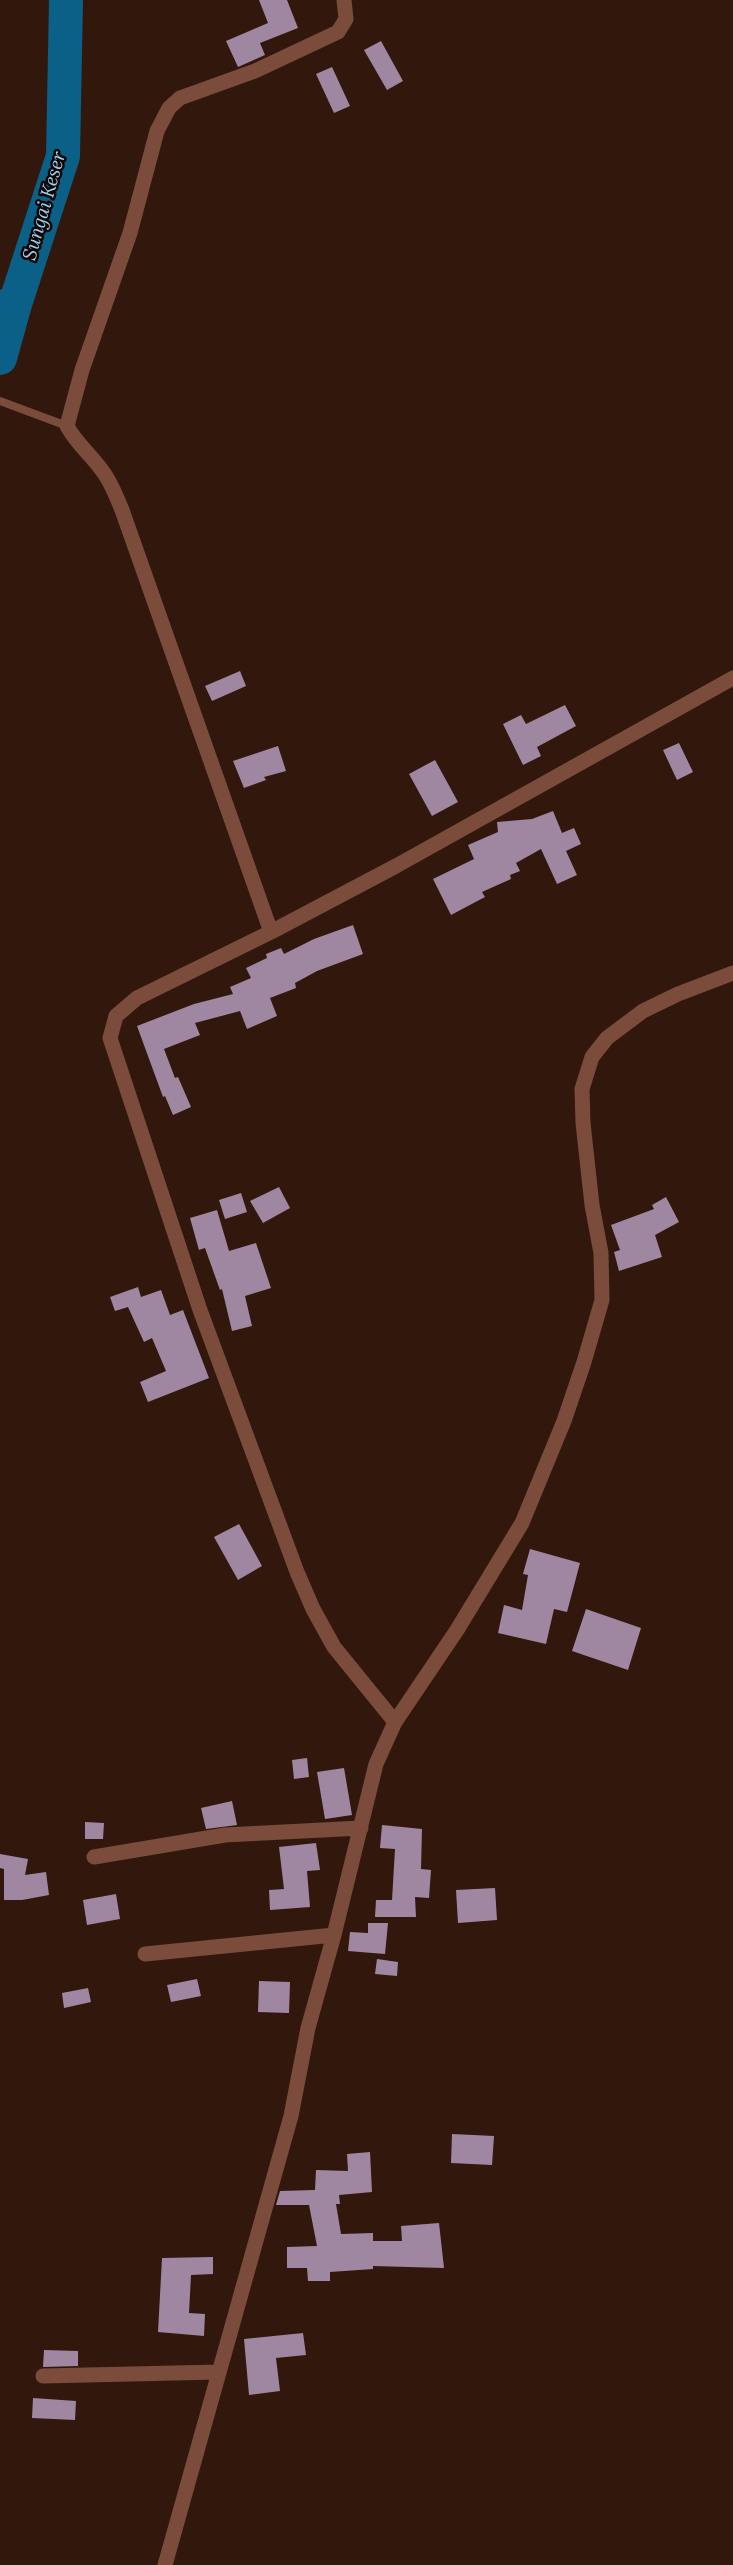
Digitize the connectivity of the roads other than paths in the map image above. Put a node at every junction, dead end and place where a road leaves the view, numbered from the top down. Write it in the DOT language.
graph roads {
  1 [pos="344,0"];
  2 [pos="0,401"];
  3 [pos="67,426"];
  4 [pos="733,678"];
  5 [pos="270,930"];
  6 [pos="733,973"];
  7 [pos="394,1722"];
  8 [pos="361,1828"];
  9 [pos="94,1857"];
  10 [pos="334,1935"];
  11 [pos="145,1954"];
  12 [pos="219,2372"];
  13 [pos="43,2376"];
  14 [pos="165,2565"];
  1 -- 3 [label="street"];
  2 -- 3 [label="lane"];
  3 -- 5 [label="street"];
  4 -- 5 [label="street"];
  5 -- 7 [label="street"];
  6 -- 7 [label="street"];
  7 -- 8 [label="street"];
  8 -- 9 [label="street"];
  8 -- 10 [label="street"];
  10 -- 11 [label="street"];
  10 -- 12 [label="street"];
  12 -- 13 [label="street"];
  12 -- 14 [label="street"];
}
